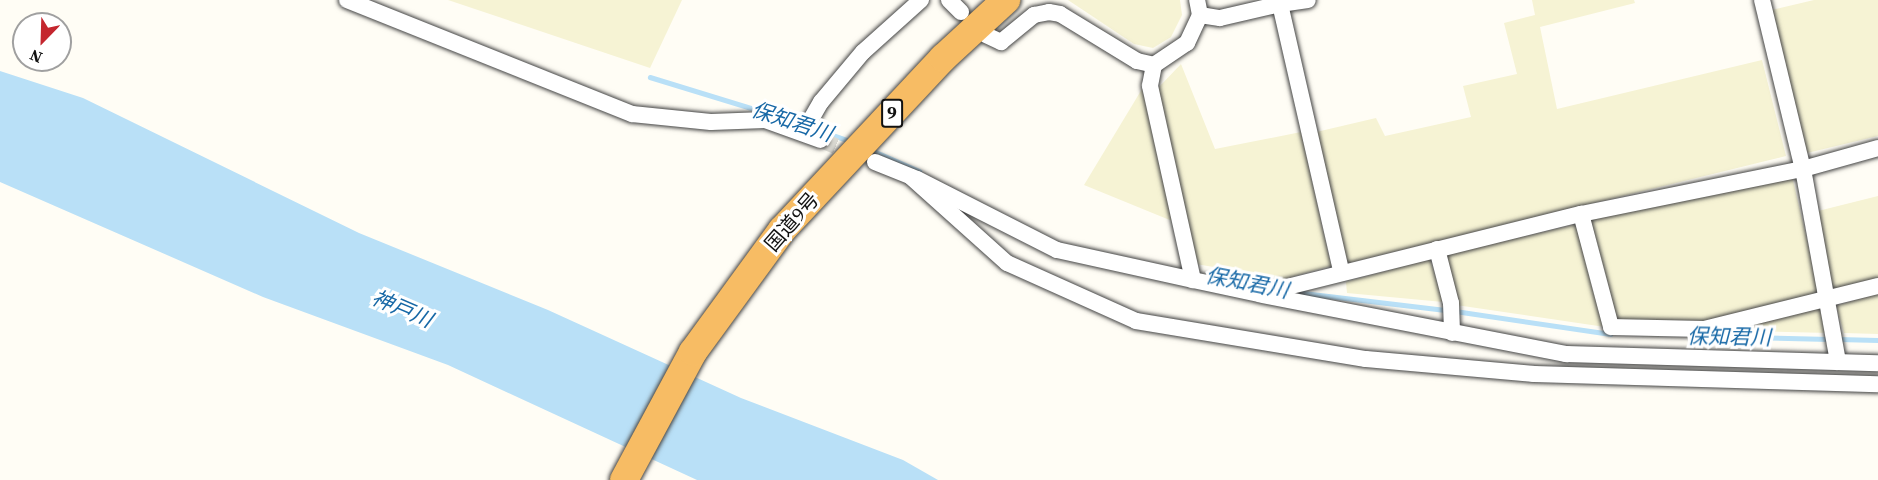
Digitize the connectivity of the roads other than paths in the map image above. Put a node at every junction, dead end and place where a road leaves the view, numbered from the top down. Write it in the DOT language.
graph roads {
  1 [pos="347,0"];
  2 [pos="921,0"];
  3 [pos="1006,0"];
  4 [pos="1308,0"];
  5 [pos="1762,0"];
  6 [pos="1280,4"];
  7 [pos="1199,8"];
  8 [pos="986,35"];
  9 [pos="1154,65"];
  10 [pos="803,133"];
  11 [pos="821,140"];
  12 [pos="1878,148"];
  13 [pos="875,162"];
  14 [pos="1803,169"];
  15 [pos="911,177"];
  16 [pos="1581,214"];
  17 [pos="1437,249"];
  18 [pos="1341,271"];
  19 [pos="1193,280"];
  20 [pos="1878,286"];
  21 [pos="1259,294"];
  22 [pos="1827,299"];
  23 [pos="1452,333"];
  24 [pos="1838,362"];
  25 [pos="1878,363"];
  26 [pos="1878,384"];
  27 [pos="624,480"];
  1 -- 10 [label="street"];
  2 -- 10 [label="street"];
  3 -- 27 [label="highway, 国道9号 / 9"];
  4 -- 6 [label="street"];
  5 -- 14 [label="street"];
  6 -- 7 [label="street"];
  6 -- 18 [label="street"];
  7 -- 9 [label="street"];
  8 -- 9 [label="street"];
  9 -- 19 [label="street"];
  10 -- 11 [label="street"];
  12 -- 14 [label="street"];
  13 -- 15 [label="street"];
  14 -- 16 [label="street"];
  14 -- 22 [label="street"];
  15 -- 19 [label="street"];
  15 -- 26 [label="street"];
  16 -- 17 [label="street"];
  16 -- 22 [label="street"];
  17 -- 18 [label="street"];
  17 -- 23 [label="street"];
  18 -- 21 [label="street"];
  19 -- 21 [label="street"];
  20 -- 22 [label="street"];
  21 -- 23 [label="street"];
  22 -- 24 [label="street"];
  23 -- 24 [label="street"];
  24 -- 25 [label="street"];
}
